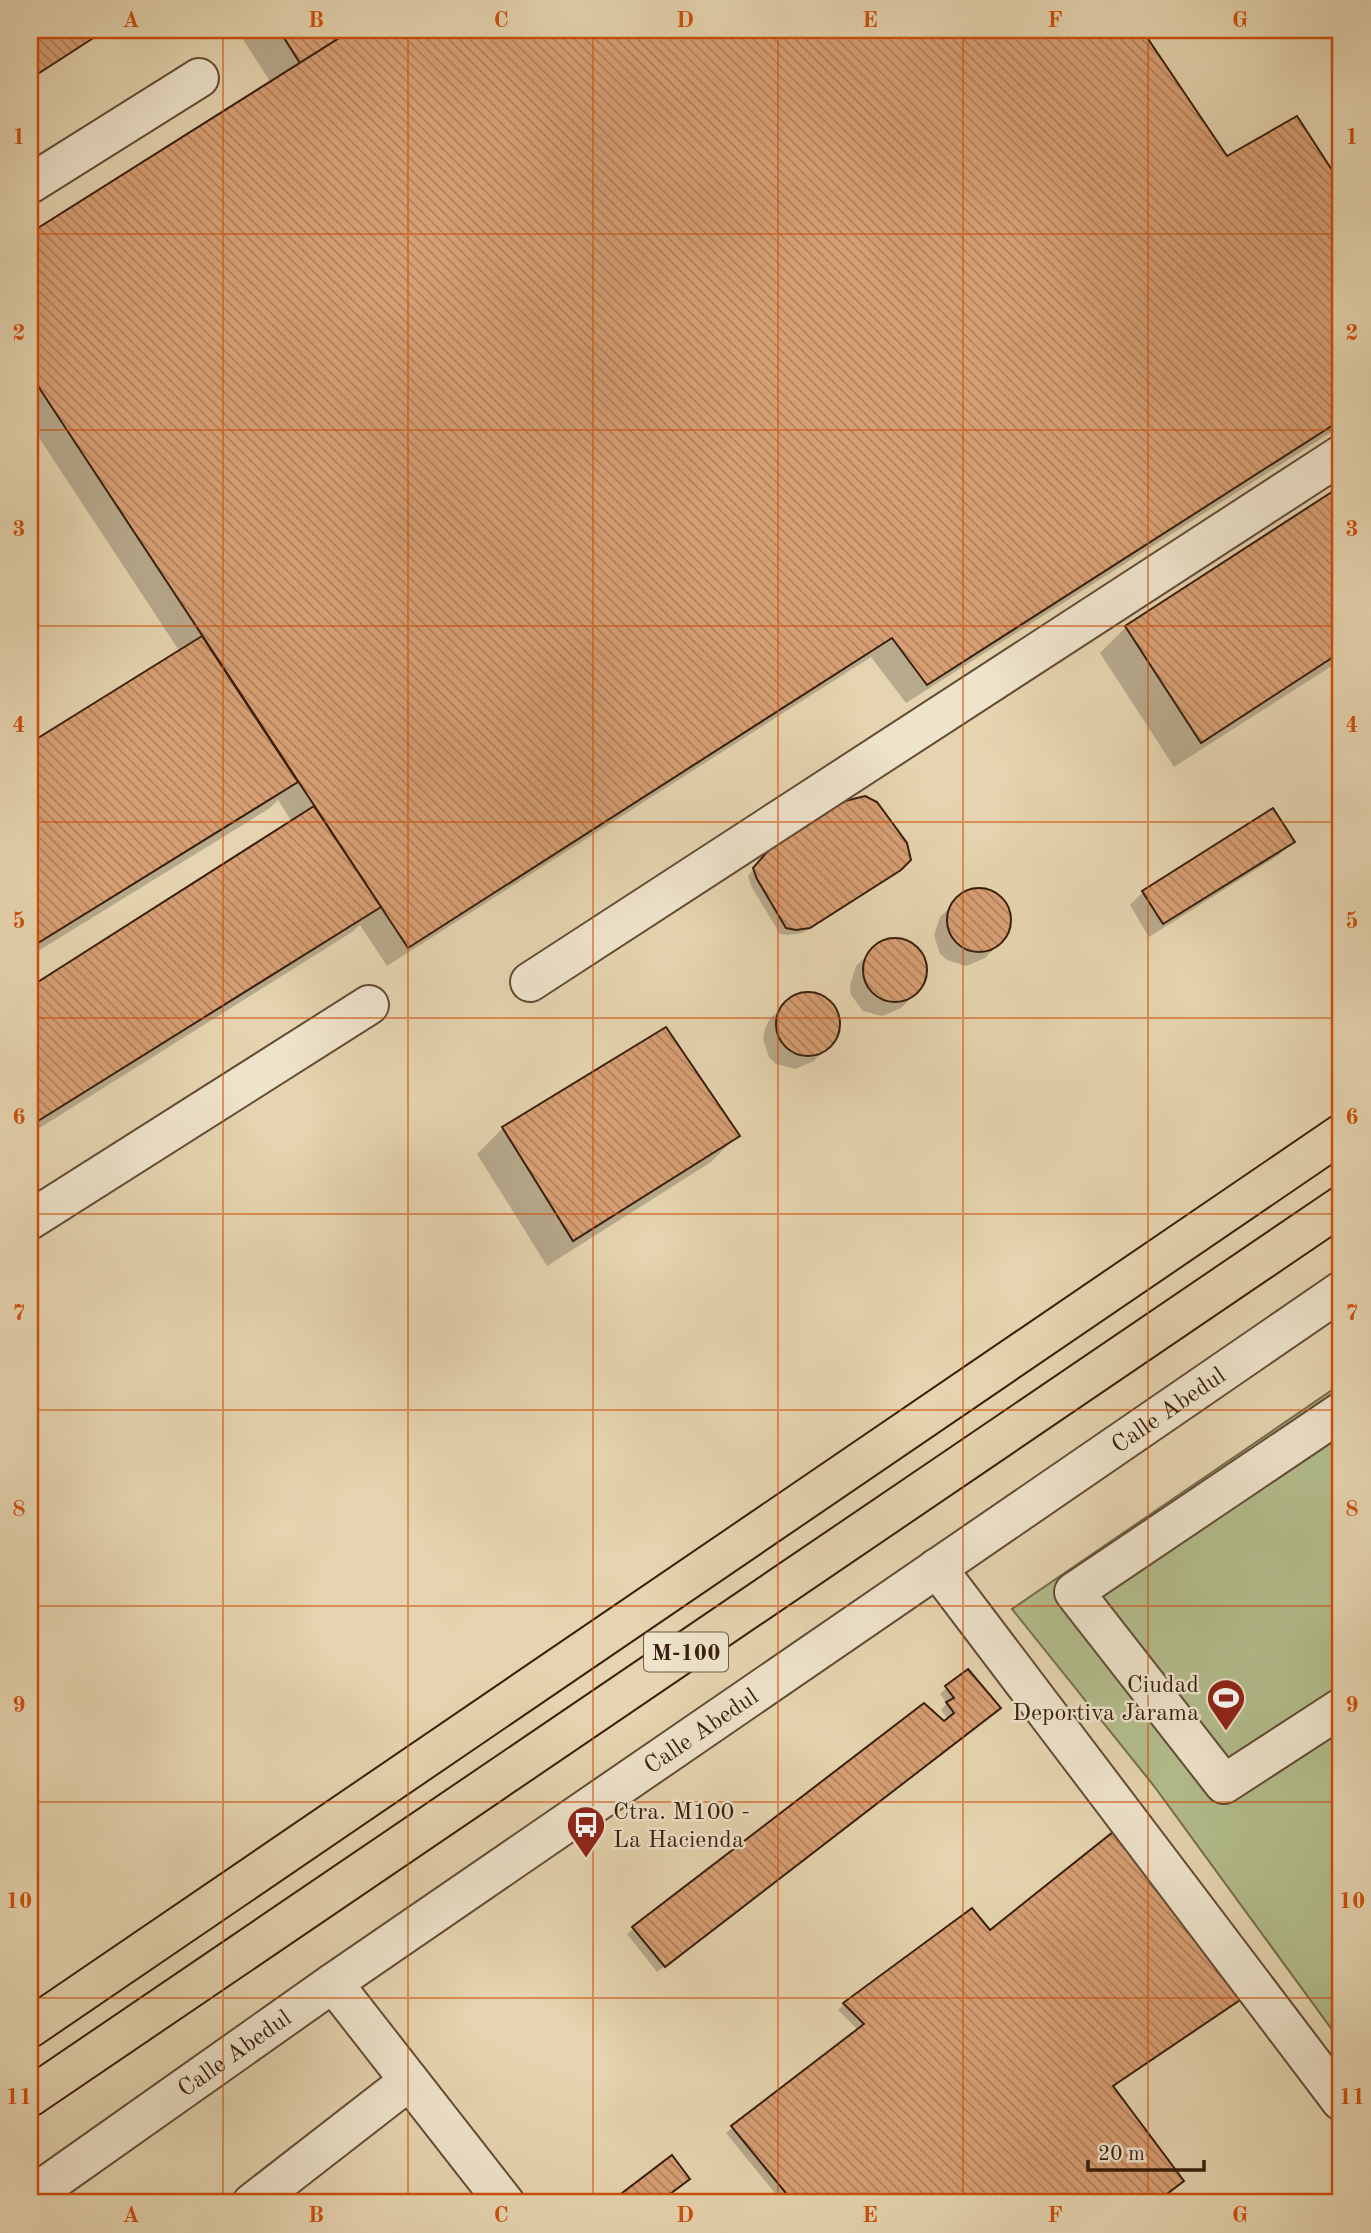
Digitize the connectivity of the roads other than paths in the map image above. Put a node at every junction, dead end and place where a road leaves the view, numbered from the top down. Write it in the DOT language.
graph roads {
  1 [pos="199,78"];
  2 [pos="30,184"];
  3 [pos="1341,455"];
  4 [pos="530,982"];
  5 [pos="369,1005"];
  6 [pos="1341,1134"];
  7 [pos="1341,1206"];
  8 [pos="30,1220"];
  9 [pos="1341,1291"];
  10 [pos="1341,1412"];
  11 [pos="937,1568"];
  12 [pos="1341,1708"];
  13 [pos="333,1983"];
  14 [pos="30,2028"];
  15 [pos="410,2081"];
  16 [pos="30,2097"];
  17 [pos="1341,2101"];
  18 [pos="30,2197"];
  19 [pos="253,2203"];
  20 [pos="505,2203"];
  1 -- 2 [label="street"];
  3 -- 4 [label="street"];
  5 -- 8 [label="street"];
  6 -- 14 [label="highway, M-100"];
  7 -- 16 [label="highway, M-100"];
  9 -- 11 [label="street, Calle Abedul"];
  10 -- 12 [label="street"];
  11 -- 13 [label="street, Calle Abedul"];
  11 -- 17 [label="street"];
  13 -- 15 [label="street"];
  13 -- 18 [label="street, Calle Abedul"];
  15 -- 19 [label="street"];
  15 -- 20 [label="street"];
}
